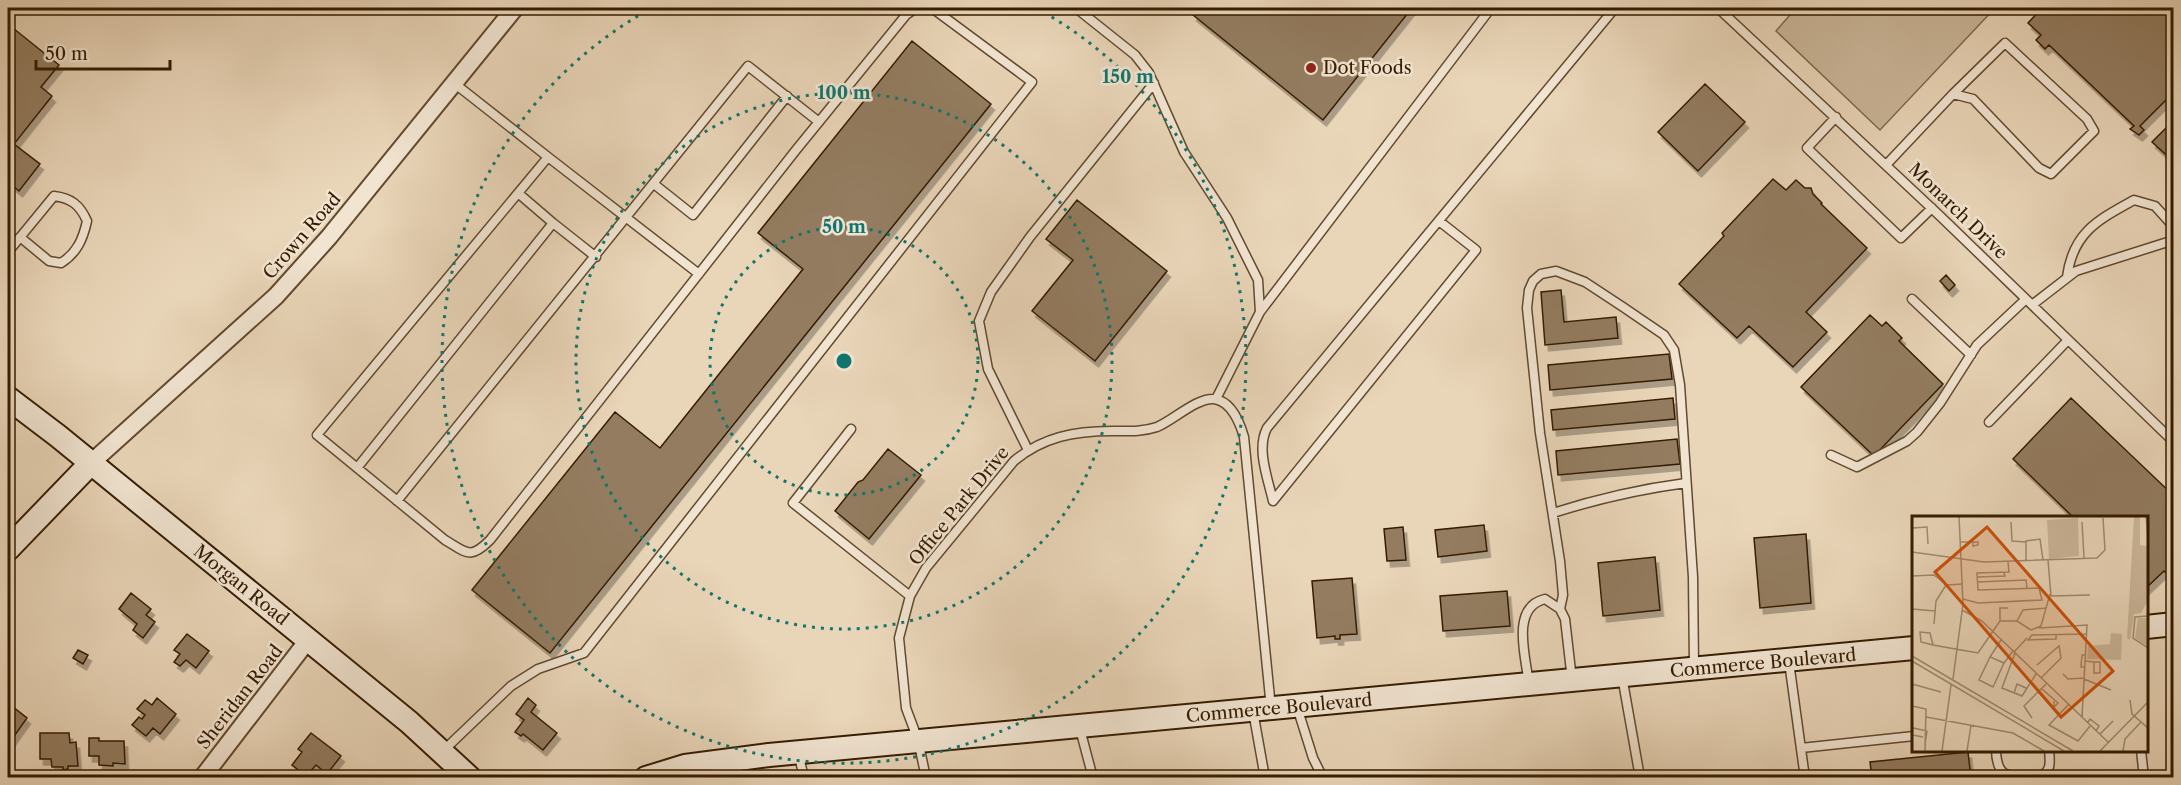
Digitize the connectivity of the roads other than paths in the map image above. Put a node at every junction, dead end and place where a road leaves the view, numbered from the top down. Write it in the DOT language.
graph roads {
  1 [pos="515,8"];
  2 [pos="916,8"];
  3 [pos="932,8"];
  4 [pos="1076,8"];
  5 [pos="1491,8"];
  6 [pos="1615,8"];
  7 [pos="1718,8"];
  8 [pos="1154,82"];
  9 [pos="454,83"];
  10 [pos="1953,94"];
  11 [pos="787,96"];
  12 [pos="1836,117"];
  13 [pos="819,122"];
  14 [pos="548,157"];
  15 [pos="1886,165"];
  16 [pos="654,184"];
  17 [pos="518,193"];
  18 [pos="1932,208"];
  19 [pos="627,218"];
  20 [pos="1439,221"];
  21 [pos="553,223"];
  22 [pos="2174,226"];
  23 [pos="20,237"];
  24 [pos="2174,240"];
  25 [pos="8,252"];
  26 [pos="596,257"];
  27 [pos="699,274"];
  28 [pos="2067,278"];
  29 [pos="1912,299"];
  30 [pos="2029,302"];
  31 [pos="1260,312"];
  32 [pos="2068,340"];
  33 [pos="1971,355"];
  34 [pos="8,398"];
  35 [pos="1216,399"];
  36 [pos="1989,422"];
  37 [pos="852,429"];
  38 [pos="2174,441"];
  39 [pos="1028,450"];
  40 [pos="1831,455"];
  41 [pos="91,463"];
  42 [pos="357,468"];
  43 [pos="1686,483"];
  44 [pos="397,501"];
  45 [pos="1553,513"];
  46 [pos="8,549"];
  47 [pos="910,596"];
  48 [pos="1560,609"];
  49 [pos="2174,624"];
  50 [pos="2148,627"];
  51 [pos="308,640"];
  52 [pos="1912,648"];
  53 [pos="1788,660"];
  54 [pos="1694,669"];
  55 [pos="1622,676"];
  56 [pos="1572,681"];
  57 [pos="1529,685"];
  58 [pos="1297,706"];
  59 [pos="1262,709"];
  60 [pos="1079,726"];
  61 [pos="1912,736"];
  62 [pos="918,740"];
  63 [pos="1801,748"];
  64 [pos="442,752"];
  65 [pos="798,752"];
  66 [pos="1996,752"];
  67 [pos="2049,752"];
  68 [pos="2141,752"];
  69 [pos="202,777"];
  70 [pos="470,777"];
  71 [pos="646,777"];
  72 [pos="804,777"];
  73 [pos="926,777"];
  74 [pos="1093,777"];
  75 [pos="1265,777"];
  76 [pos="1323,777"];
  77 [pos="1642,777"];
  78 [pos="1805,777"];
  79 [pos="2144,777"];
  1 -- 9 [label="street, Crown Road"];
  2 -- 13 [label="lane"];
  3 -- 64 [label="lane"];
  4 -- 8 [label="lane"];
  5 -- 31 [label="lane"];
  6 -- 20 [label="lane"];
  7 -- 12 [label="lane, Monarch Drive"];
  8 -- 31 [label="lane"];
  8 -- 39 [label="lane"];
  9 -- 14 [label="lane"];
  9 -- 41 [label="street, Crown Road"];
  10 -- 10 [label="lane"];
  10 -- 15 [label="lane"];
  11 -- 13 [label="lane"];
  11 -- 16 [label="lane"];
  11 -- 16 [label="lane"];
  12 -- 15 [label="lane, Monarch Drive"];
  12 -- 18 [label="lane"];
  13 -- 27 [label="lane"];
  14 -- 17 [label="lane"];
  14 -- 19 [label="lane"];
  15 -- 18 [label="lane, Monarch Drive"];
  16 -- 19 [label="lane"];
  17 -- 21 [label="lane"];
  17 -- 42 [label="lane"];
  18 -- 30 [label="lane, Monarch Drive"];
  19 -- 26 [label="lane"];
  19 -- 27 [label="lane"];
  20 -- 20 [label="lane"];
  21 -- 26 [label="lane"];
  21 -- 42 [label="lane"];
  22 -- 28 [label="lane"];
  23 -- 23 [label="lane"];
  23 -- 25 [label="lane"];
  24 -- 28 [label="lane"];
  26 -- 44 [label="lane"];
  27 -- 44 [label="lane"];
  28 -- 30 [label="lane"];
  29 -- 33 [label="lane"];
  30 -- 32 [label="lane, Monarch Drive"];
  30 -- 33 [label="lane"];
  31 -- 35 [label="lane"];
  32 -- 36 [label="lane"];
  32 -- 38 [label="lane, Monarch Drive"];
  33 -- 40 [label="lane"];
  34 -- 41 [label="street, Morgan Road"];
  35 -- 39 [label="lane, Office Park Drive"];
  35 -- 59 [label="lane"];
  37 -- 47 [label="lane"];
  39 -- 47 [label="lane, Office Park Drive"];
  41 -- 46 [label="street"];
  41 -- 51 [label="street, Morgan Road"];
  42 -- 44 [label="lane"];
  43 -- 45 [label="lane"];
  43 -- 45 [label="lane"];
  43 -- 54 [label="lane"];
  45 -- 48 [label="lane"];
  47 -- 62 [label="lane, Office Park Drive"];
  48 -- 56 [label="lane"];
  48 -- 57 [label="lane"];
  49 -- 50 [label="street"];
  51 -- 64 [label="street, Morgan Road"];
  51 -- 69 [label="street, Sheridan Road"];
  52 -- 53 [label="street, Commerce Boulevard"];
  53 -- 54 [label="street, Commerce Boulevard"];
  53 -- 63 [label="lane"];
  54 -- 55 [label="street, Commerce Boulevard"];
  55 -- 56 [label="street, Commerce Boulevard"];
  55 -- 77 [label="lane"];
  56 -- 57 [label="street, Commerce Boulevard"];
  57 -- 58 [label="street, Commerce Boulevard"];
  58 -- 59 [label="street, Commerce Boulevard"];
  58 -- 76 [label="lane"];
  59 -- 60 [label="street, Commerce Boulevard"];
  59 -- 75 [label="lane"];
  60 -- 62 [label="street, Commerce Boulevard"];
  60 -- 74 [label="lane"];
  61 -- 63 [label="lane"];
  62 -- 65 [label="street, Commerce Boulevard"];
  62 -- 73 [label="lane, Office Park Drive"];
  63 -- 78 [label="lane"];
  64 -- 70 [label="street, Morgan Road"];
  65 -- 71 [label="street, Commerce Boulevard"];
  65 -- 72 [label="lane"];
  66 -- 67 [label="lane"];
  68 -- 79 [label="lane"];
}
